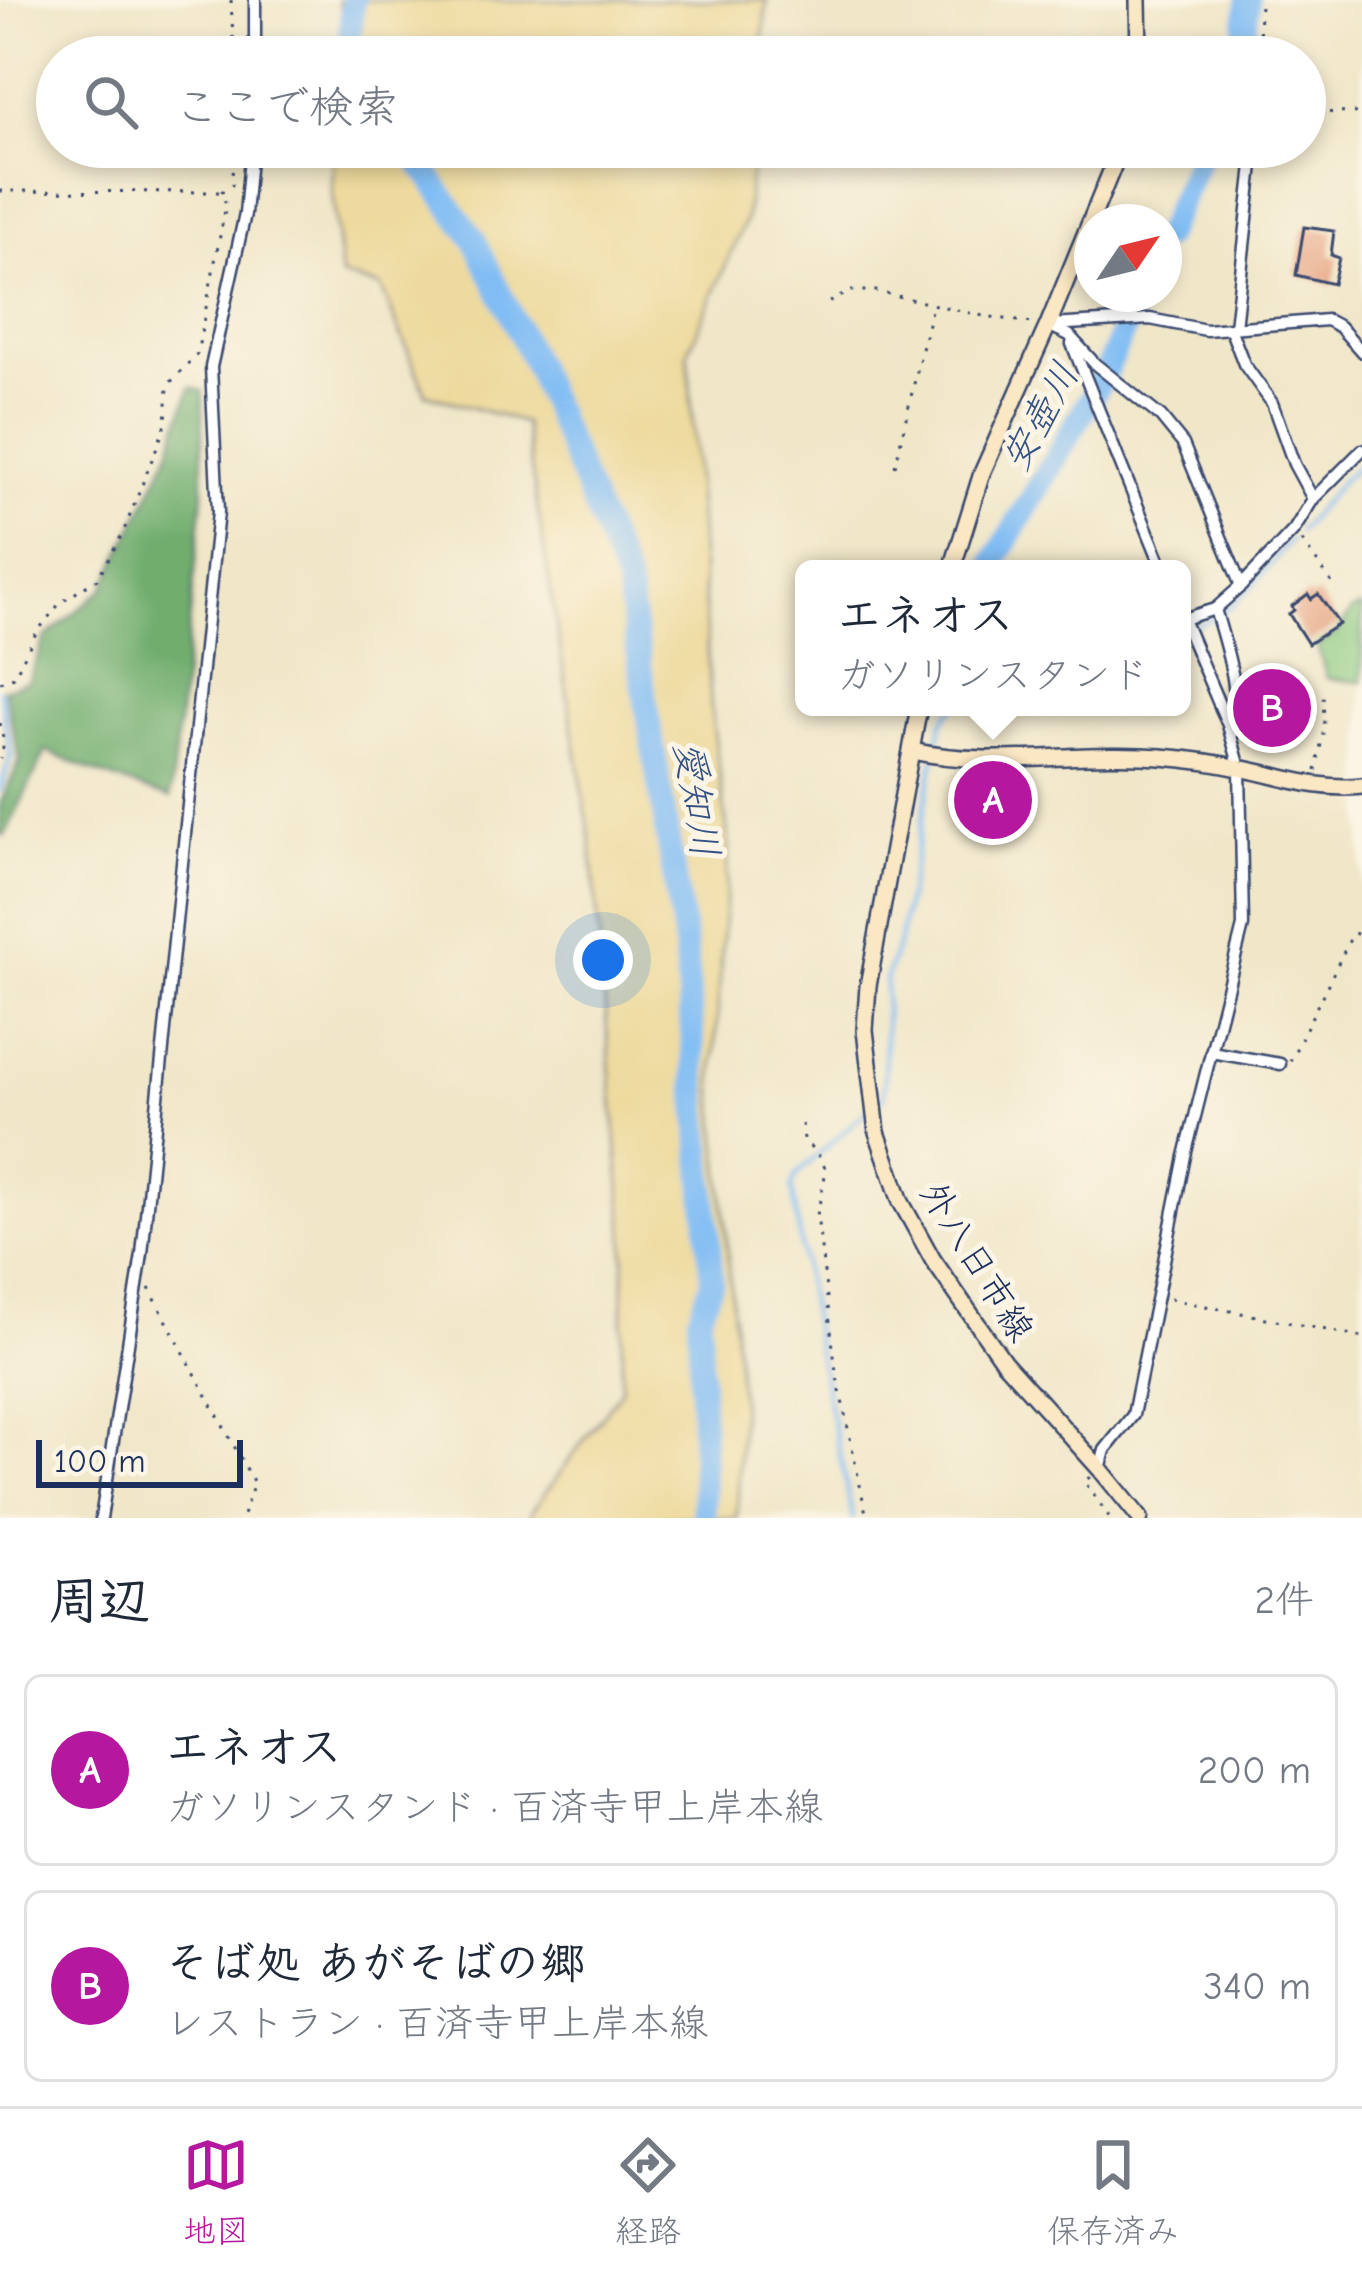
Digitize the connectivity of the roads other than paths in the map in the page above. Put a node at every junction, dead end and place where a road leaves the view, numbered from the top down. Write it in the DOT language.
graph roads {
  1 [pos="255,0"];
  2 [pos="1138,0"];
  3 [pos="254,36"];
  4 [pos="1138,36"];
  5 [pos="249,168"];
  6 [pos="1112,168"];
  7 [pos="1252,168"];
  8 [pos="1048,325"];
  9 [pos="1233,328"];
  10 [pos="1069,335"];
  11 [pos="1362,352"];
  12 [pos="1362,450"];
  13 [pos="1312,499"];
  14 [pos="955,560"];
  15 [pos="1159,560"];
  16 [pos="1240,586"];
  17 [pos="1215,609"];
  18 [pos="1191,616"];
  19 [pos="1191,637"];
  20 [pos="918,716"];
  21 [pos="1231,737"];
  22 [pos="912,751"];
  23 [pos="1240,768"];
  24 [pos="1362,787"];
  25 [pos="1211,1052"];
  26 [pos="1280,1064"];
  27 [pos="1100,1469"];
  28 [pos="101,1518"];
  29 [pos="1140,1518"];
  1 -- 3 [label="street"];
  2 -- 4 [label="main road"];
  5 -- 28 [label="street"];
  6 -- 8 [label="main road"];
  7 -- 9 [label="street"];
  8 -- 9 [label="street"];
  8 -- 10 [label="street"];
  8 -- 14 [label="main road"];
  9 -- 11 [label="street"];
  9 -- 13 [label="street"];
  10 -- 15 [label="street"];
  10 -- 16 [label="street"];
  12 -- 13 [label="street"];
  13 -- 16 [label="street"];
  16 -- 17 [label="street"];
  17 -- 18 [label="street"];
  17 -- 21 [label="street"];
  19 -- 21 [label="street"];
  20 -- 22 [label="main road, 外八日市線"];
  21 -- 23 [label="street"];
  22 -- 23 [label="main road"];
  22 -- 27 [label="main road, 外八日市線"];
  23 -- 24 [label="main road"];
  23 -- 25 [label="street"];
  25 -- 26 [label="street"];
  25 -- 27 [label="street"];
  27 -- 29 [label="main road, 外八日市線"];
}
